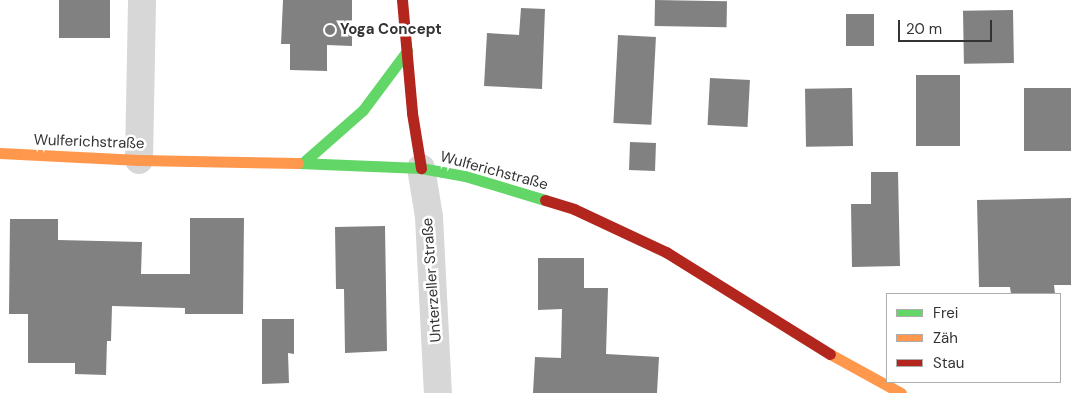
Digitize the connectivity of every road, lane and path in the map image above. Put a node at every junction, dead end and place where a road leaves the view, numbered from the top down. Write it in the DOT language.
graph roads {
  1 [pos="142,0"];
  2 [pos="402,0"];
  3 [pos="407,51"];
  4 [pos="0,153"];
  5 [pos="139,160"];
  6 [pos="305,161"];
  7 [pos="421,168"];
  8 [pos="438,393"];
  9 [pos="901,393"];
  1 -- 5 [label="street"];
  2 -- 3 [label="main road"];
  3 -- 6 [label="main road"];
  3 -- 7 [label="main road"];
  4 -- 5 [label="main road, Wulferichstraße"];
  5 -- 6 [label="main road, Wulferichstraße"];
  6 -- 7 [label="main road, Wulferichstraße"];
  7 -- 8 [label="street, Unterzeller Straße"];
  7 -- 9 [label="main road, Wulferichstraße"];
}
